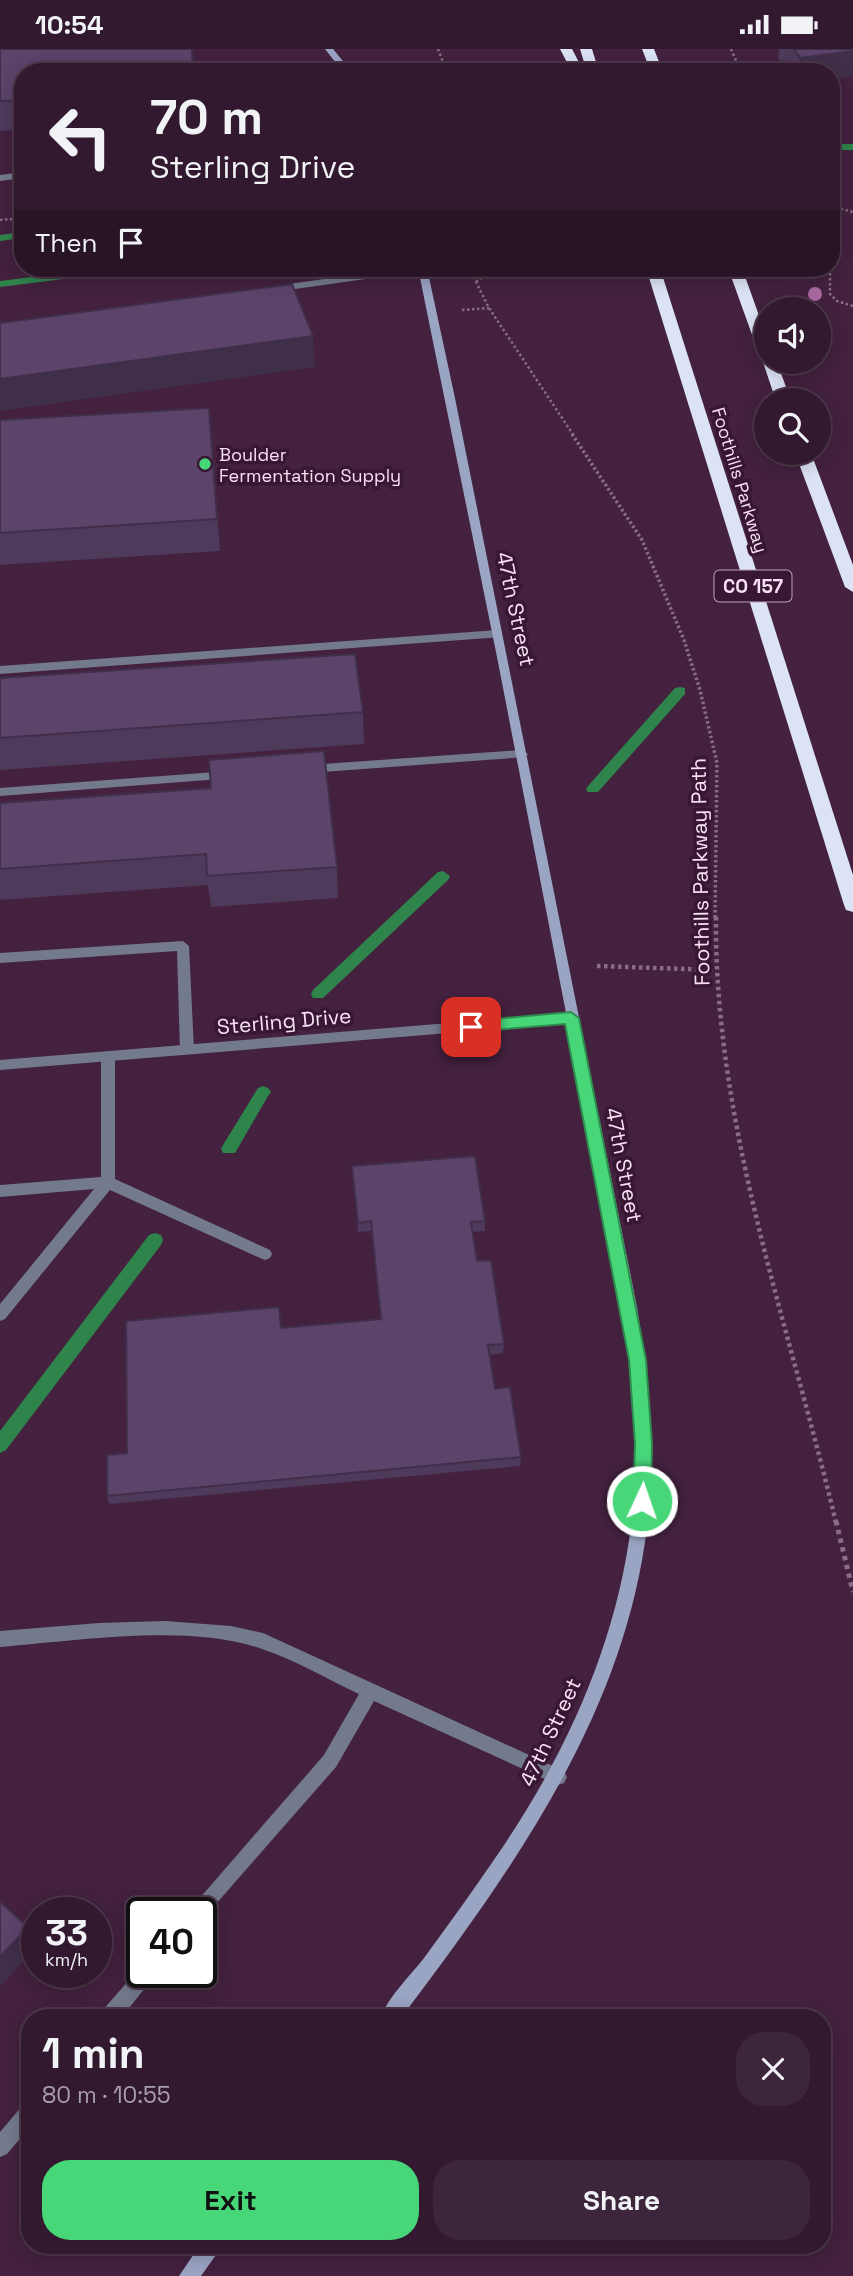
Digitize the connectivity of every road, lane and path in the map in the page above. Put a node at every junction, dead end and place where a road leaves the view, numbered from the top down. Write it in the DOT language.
graph roads {
  1 [pos="330,49"];
  2 [pos="341,63"];
  3 [pos="361,277"];
  4 [pos="424,277"];
  5 [pos="474,277"];
  6 [pos="483,277"];
  7 [pos="656,277"];
  8 [pos="738,277"];
  9 [pos="828,277"];
  10 [pos="476,282"];
  11 [pos="259,292"];
  12 [pos="853,306"];
  13 [pos="754,321"];
  14 [pos="807,465"];
  15 [pos="853,587"];
  16 [pos="498,635"];
  17 [pos="0,670"];
  18 [pos="522,754"];
  19 [pos="302,770"];
  20 [pos="247,774"];
  21 [pos="0,792"];
  22 [pos="853,905"];
  23 [pos="0,958"];
  24 [pos="600,966"];
  25 [pos="715,970"];
  26 [pos="571,1018"];
  27 [pos="187,1050"];
  28 [pos="108,1056"];
  29 [pos="0,1065"];
  30 [pos="108,1182"];
  31 [pos="0,1191"];
  32 [pos="265,1254"];
  33 [pos="0,1315"];
  34 [pos="853,1592"];
  35 [pos="0,1639"];
  36 [pos="370,1691"];
  37 [pos="558,1777"];
  38 [pos="212,1897"];
  39 [pos="134,1988"];
  40 [pos="116,2009"];
  41 [pos="396,2009"];
  42 [pos="21,2122"];
  43 [pos="0,2147"];
  44 [pos="206,2254"];
  45 [pos="189,2276"];
  1 -- 2 [label="street"];
  3 -- 11 [label="street"];
  4 -- 16 [label="street, 47th Street"];
  5 -- 10 [label="path, Foothills Parkway Path"];
  6 -- 10 [label="path"];
  7 -- 22 [label="highway, Foothills Parkway / CO 157"];
  8 -- 13 [label="highway"];
  9 -- 12 [label="path"];
  10 -- 25 [label="path, Foothills Parkway Path"];
  14 -- 15 [label="highway"];
  16 -- 17 [label="street"];
  16 -- 18 [label="street, 47th Street"];
  18 -- 19 [label="street"];
  18 -- 26 [label="street, 47th Street"];
  20 -- 21 [label="street"];
  23 -- 27 [label="street"];
  24 -- 25 [label="path"];
  25 -- 34 [label="path, Foothills Parkway Path"];
  26 -- 27 [label="street, Sterling Drive"];
  26 -- 37 [label="street, 47th Street"];
  27 -- 28 [label="street, Sterling Drive"];
  28 -- 29 [label="street, Sterling Drive"];
  28 -- 30 [label="street"];
  30 -- 31 [label="street"];
  30 -- 32 [label="street"];
  30 -- 33 [label="street"];
  35 -- 36 [label="street"];
  36 -- 37 [label="street"];
  36 -- 38 [label="street"];
  37 -- 41 [label="street, 47th Street"];
  39 -- 40 [label="street"];
  42 -- 43 [label="street"];
  44 -- 45 [label="street"];
}
